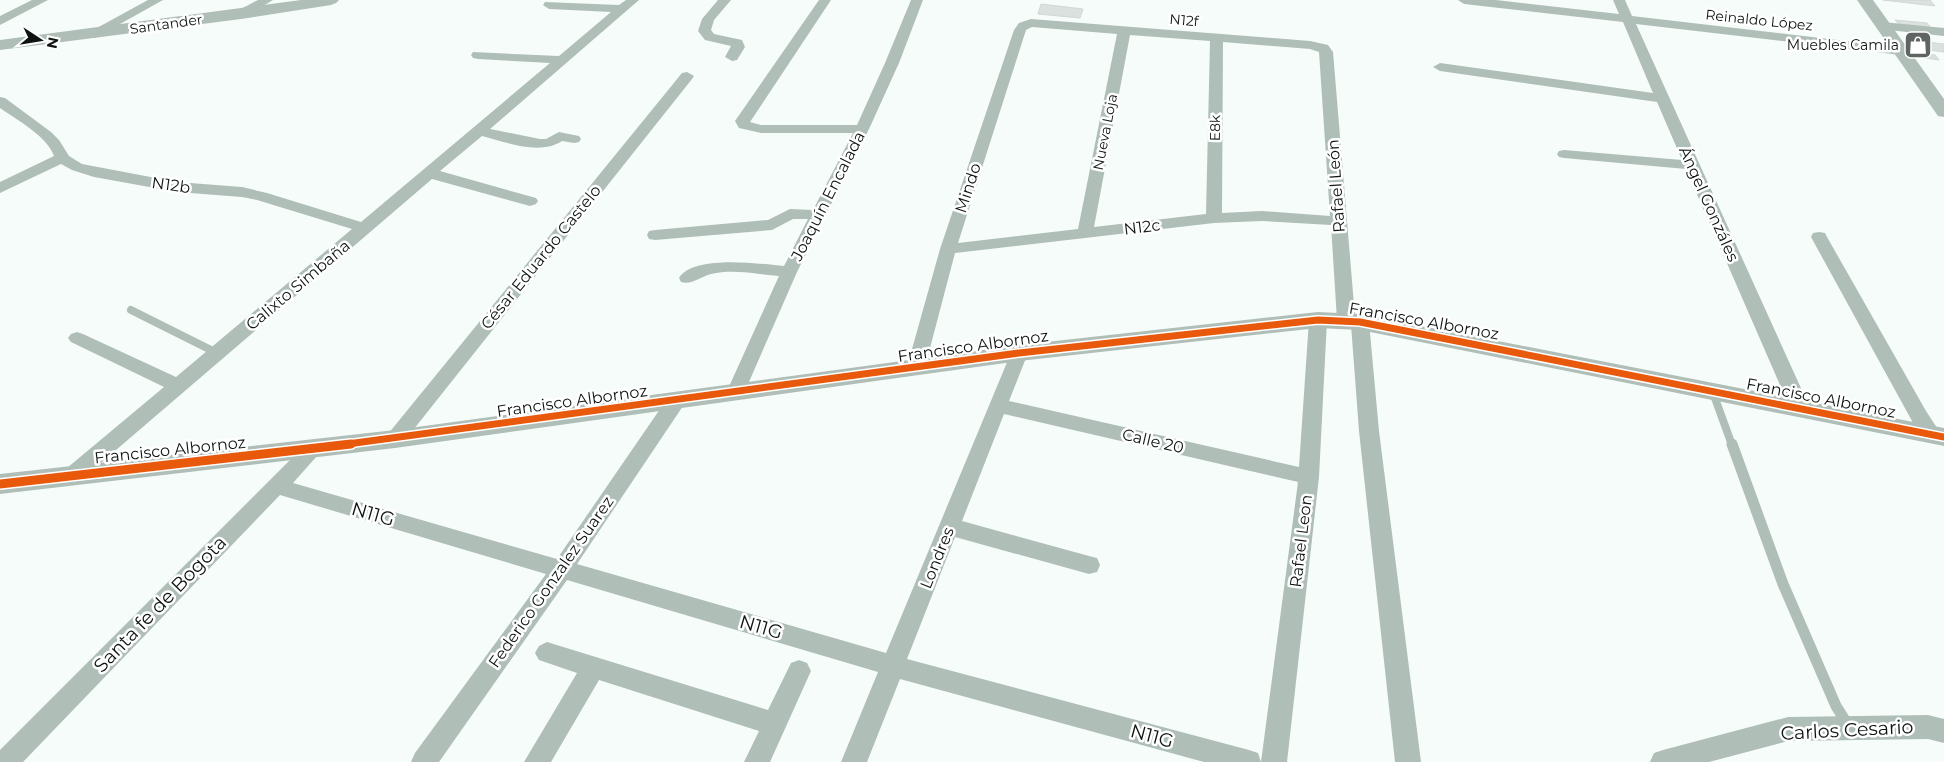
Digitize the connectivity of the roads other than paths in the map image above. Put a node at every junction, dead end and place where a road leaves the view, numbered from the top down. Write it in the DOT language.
graph roads {
  1 [pos="22,0"];
  2 [pos="157,0"];
  3 [pos="267,0"];
  4 [pos="331,0"];
  5 [pos="633,0"];
  6 [pos="725,0"];
  7 [pos="826,0"];
  8 [pos="917,0"];
  9 [pos="1464,0"];
  10 [pos="1619,0"];
  11 [pos="1865,0"];
  12 [pos="39,2"];
  13 [pos="549,5"];
  14 [pos="622,9"];
  15 [pos="242,14"];
  16 [pos="1626,20"];
  17 [pos="0,21"];
  18 [pos="1037,23"];
  19 [pos="1883,26"];
  20 [pos="1124,30"];
  21 [pos="1944,32"];
  22 [pos="90,34"];
  23 [pos="1216,38"];
  24 [pos="0,45"];
  25 [pos="1901,51"];
  26 [pos="1326,52"];
  27 [pos="478,55"];
  28 [pos="732,57"];
  29 [pos="562,60"];
  30 [pos="1440,67"];
  31 [pos="687,76"];
  32 [pos="1662,98"];
  33 [pos="0,102"];
  34 [pos="1944,112"];
  35 [pos="862,129"];
  36 [pos="478,131"];
  37 [pos="574,139"];
  38 [pos="1564,154"];
  39 [pos="62,158"];
  40 [pos="1692,165"];
  41 [pos="429,173"];
  42 [pos="0,188"];
  43 [pos="530,201"];
  44 [pos="818,215"];
  45 [pos="1214,218"];
  46 [pos="1338,221"];
  47 [pos="364,228"];
  48 [pos="1085,234"];
  49 [pos="655,235"];
  50 [pos="1819,237"];
  51 [pos="948,249"];
  52 [pos="788,272"];
  53 [pos="687,278"];
  54 [pos="131,310"];
  55 [pos="1318,320"];
  56 [pos="1353,321"];
  57 [pos="77,338"];
  58 [pos="217,352"];
  59 [pos="1020,353"];
  60 [pos="916,367"];
  61 [pos="178,386"];
  62 [pos="1712,390"];
  63 [pos="736,391"];
  64 [pos="676,401"];
  65 [pos="998,406"];
  66 [pos="1800,408"];
  67 [pos="1938,436"];
  68 [pos="395,439"];
  69 [pos="315,447"];
  70 [pos="74,474"];
  71 [pos="1309,477"];
  72 [pos="0,484"];
  73 [pos="276,486"];
  74 [pos="950,527"];
  75 [pos="1089,565"];
  76 [pos="562,569"];
  77 [pos="547,652"];
  78 [pos="893,666"];
  79 [pos="594,667"];
  80 [pos="800,672"];
  81 [pos="775,724"];
  82 [pos="1849,728"];
  83 [pos="1944,731"];
  84 [pos="6,762"];
  85 [pos="424,762"];
  86 [pos="537,762"];
  87 [pos="757,762"];
  88 [pos="854,762"];
  89 [pos="1249,762"];
  90 [pos="1274,762"];
  91 [pos="1408,762"];
  92 [pos="1663,762"];
  1 -- 12 [label="street"];
  2 -- 22 [label="street"];
  3 -- 15 [label="street"];
  4 -- 15 [label="street, Santander"];
  5 -- 14 [label="street, Calixto Simbaña"];
  6 -- 28 [label="street"];
  7 -- 35 [label="street"];
  8 -- 35 [label="street, Joaquín Encalada"];
  9 -- 16 [label="street, Reinaldo López"];
  10 -- 16 [label="street, Ángel Gonzáles"];
  11 -- 19 [label="street"];
  12 -- 17 [label="street"];
  13 -- 14 [label="street"];
  14 -- 29 [label="street, Calixto Simbaña"];
  15 -- 22 [label="street, Santander"];
  16 -- 25 [label="street, Reinaldo López"];
  16 -- 32 [label="street, Ángel Gonzáles"];
  18 -- 20 [label="street, N12f"];
  18 -- 51 [label="street, Mindo"];
  19 -- 21 [label="street"];
  19 -- 25 [label="street"];
  20 -- 23 [label="street, N12f"];
  20 -- 48 [label="street, Nueva Loja"];
  22 -- 24 [label="street, Santander"];
  23 -- 26 [label="street, N12f"];
  23 -- 45 [label="street, E8k"];
  25 -- 34 [label="street"];
  26 -- 46 [label="street, Rafael León"];
  27 -- 29 [label="street"];
  29 -- 36 [label="street, Calixto Simbaña"];
  30 -- 32 [label="street"];
  31 -- 68 [label="street, César Eduardo Castelo"];
  32 -- 40 [label="street, Ángel Gonzáles"];
  33 -- 39 [label="street"];
  35 -- 44 [label="street, Joaquín Encalada"];
  36 -- 37 [label="street"];
  36 -- 41 [label="street, Calixto Simbaña"];
  38 -- 40 [label="street"];
  39 -- 42 [label="street"];
  39 -- 47 [label="street, N12b"];
  40 -- 66 [label="street, Ángel Gonzáles"];
  41 -- 43 [label="street"];
  41 -- 47 [label="street, Calixto Simbaña"];
  44 -- 49 [label="street"];
  44 -- 52 [label="street, Joaquín Encalada"];
  45 -- 46 [label="street, N12c"];
  45 -- 48 [label="street, N12c"];
  46 -- 56 [label="street, Rafael León"];
  47 -- 58 [label="street, Calixto Simbaña"];
  48 -- 51 [label="street, N12c"];
  50 -- 67 [label="street"];
  51 -- 60 [label="street, Mindo"];
  52 -- 53 [label="street"];
  52 -- 63 [label="street, Joaquín Encalada"];
  54 -- 58 [label="lane"];
  55 -- 56 [label="street, Francisco Albornoz"];
  55 -- 59 [label="street, Francisco Albornoz"];
  55 -- 71 [label="street, Rafael Leon"];
  56 -- 62 [label="street, Francisco Albornoz"];
  56 -- 91 [label="street, Rafael León"];
  57 -- 61 [label="street"];
  58 -- 61 [label="street, Calixto Simbaña"];
  59 -- 60 [label="street, Francisco Albornoz"];
  59 -- 65 [label="street, Londres"];
  60 -- 63 [label="street, Francisco Albornoz"];
  61 -- 70 [label="street, Calixto Simbaña"];
  62 -- 66 [label="street, Francisco Albornoz"];
  62 -- 82 [label="lane"];
  63 -- 64 [label="street, Francisco Albornoz"];
  64 -- 68 [label="street, Francisco Albornoz"];
  64 -- 76 [label="street, Federico Gonzalez Suarez"];
  65 -- 71 [label="street, Calle 20"];
  65 -- 74 [label="street, Londres"];
  66 -- 67 [label="street, Francisco Albornoz"];
  68 -- 69 [label="street, Francisco Albornoz"];
  69 -- 70 [label="street, Francisco Albornoz"];
  69 -- 73 [label="street, Santa fe de Bogota"];
  70 -- 72 [label="street, Francisco Albornoz"];
  71 -- 90 [label="street, Rafael Leon"];
  73 -- 76 [label="street, N11G"];
  73 -- 84 [label="street, Santa fe de Bogota"];
  74 -- 75 [label="street"];
  74 -- 78 [label="street, Londres"];
  76 -- 78 [label="street, N11G"];
  76 -- 85 [label="street, Federico Gonzalez Suarez"];
  77 -- 79 [label="street"];
  78 -- 88 [label="street, Londres"];
  78 -- 89 [label="street, N11G"];
  79 -- 81 [label="street"];
  79 -- 86 [label="street"];
  80 -- 81 [label="street"];
  81 -- 87 [label="street"];
  82 -- 83 [label="street, Carlos Cesario"];
  82 -- 92 [label="street, Carlos Cesario"];
}
